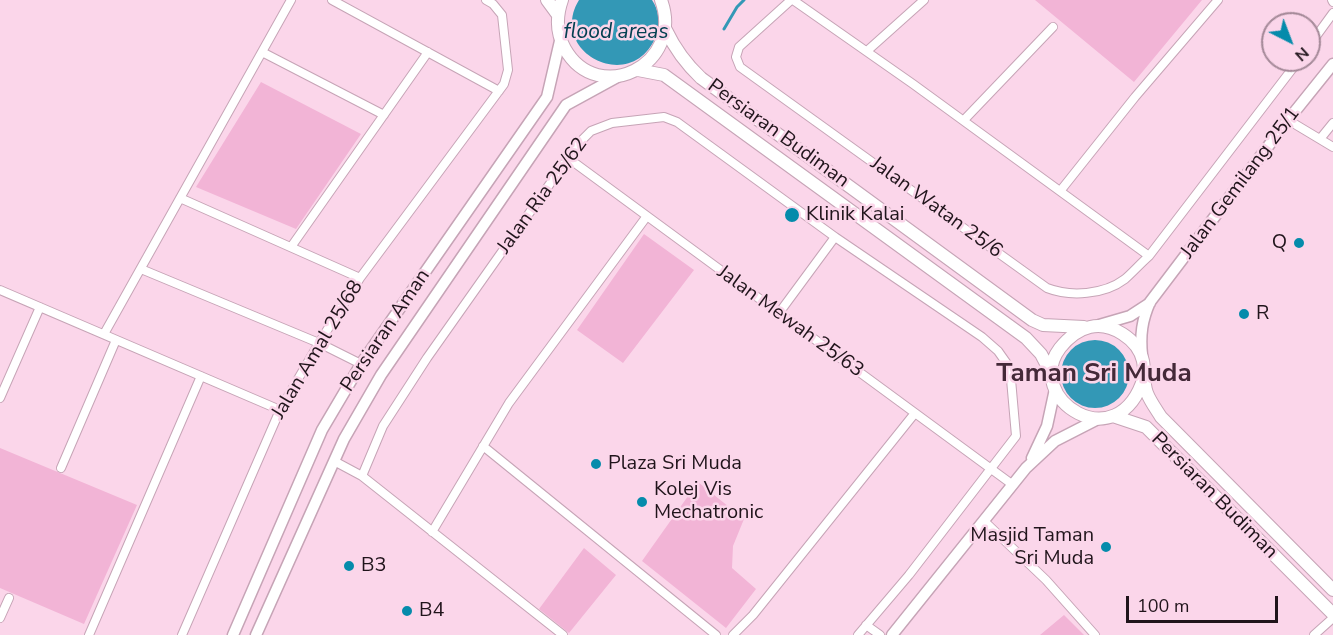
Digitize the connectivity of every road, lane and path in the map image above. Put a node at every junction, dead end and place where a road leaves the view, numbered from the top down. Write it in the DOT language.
graph roads {
  1 [pos="291,0"];
  2 [pos="332,0"];
  3 [pos="486,0"];
  4 [pos="546,0"];
  5 [pos="562,0"];
  6 [pos="792,0"];
  7 [pos="924,0"];
  8 [pos="1218,0"];
  9 [pos="665,4"];
  10 [pos="1333,13"];
  11 [pos="558,15"];
  12 [pos="1053,27"];
  13 [pos="666,30"];
  14 [pos="1321,30"];
  15 [pos="561,41"];
  16 [pos="867,51"];
  17 [pos="262,52"];
  18 [pos="429,52"];
  19 [pos="1333,64"];
  20 [pos="638,70"];
  21 [pos="1290,72"];
  22 [pos="620,76"];
  23 [pos="499,91"];
  24 [pos="384,116"];
  25 [pos="964,120"];
  26 [pos="1288,120"];
  27 [pos="1333,123"];
  28 [pos="1320,139"];
  29 [pos="1333,147"];
  30 [pos="568,158"];
  31 [pos="1061,190"];
  32 [pos="180,198"];
  33 [pos="646,216"];
  34 [pos="835,237"];
  35 [pos="291,247"];
  36 [pos="1149,256"];
  37 [pos="141,269"];
  38 [pos="360,278"];
  39 [pos="0,290"];
  40 [pos="1150,302"];
  41 [pos="40,307"];
  42 [pos="779,313"];
  43 [pos="1092,327"];
  44 [pos="104,334"];
  45 [pos="116,340"];
  46 [pos="319,343"];
  47 [pos="1142,358"];
  48 [pos="361,364"];
  49 [pos="1052,375"];
  50 [pos="201,376"];
  51 [pos="1144,377"];
  52 [pos="1055,389"];
  53 [pos="0,398"];
  54 [pos="280,410"];
  55 [pos="915,413"];
  56 [pos="1113,416"];
  57 [pos="1098,419"];
  58 [pos="483,447"];
  59 [pos="334,460"];
  60 [pos="61,468"];
  61 [pos="1026,468"];
  62 [pos="991,469"];
  63 [pos="362,476"];
  64 [pos="1013,485"];
  65 [pos="984,521"];
  66 [pos="432,532"];
  67 [pos="1333,590"];
  68 [pos="9,598"];
  69 [pos="1333,616"];
  70 [pos="0,618"];
  71 [pos="866,625"];
  72 [pos="89,635"];
  73 [pos="182,635"];
  74 [pos="234,635"];
  75 [pos="256,635"];
  76 [pos="563,635"];
  77 [pos="716,635"];
  78 [pos="733,635"];
  79 [pos="858,635"];
  80 [pos="880,635"];
  81 [pos="892,635"];
  82 [pos="1095,635"];
  83 [pos="1314,635"];
  1 -- 17 [label="street"];
  2 -- 18 [label="street"];
  3 -- 23 [label="street"];
  4 -- 11 [label="main road"];
  5 -- 11 [label="main road"];
  6 -- 16 [label="street"];
  6 -- 36 [label="street, Jalan Watan 25/6"];
  7 -- 16 [label="street"];
  8 -- 31 [label="street"];
  9 -- 13 [label="main road"];
  10 -- 14 [label="street"];
  11 -- 15 [label="main road"];
  12 -- 25 [label="street"];
  13 -- 20 [label="main road"];
  13 -- 43 [label="main road, Persiaran Budiman"];
  15 -- 22 [label="main road"];
  15 -- 48 [label="street, Persiaran Aman"];
  16 -- 25 [label="street"];
  17 -- 24 [label="street"];
  17 -- 32 [label="street"];
  18 -- 23 [label="street"];
  18 -- 24 [label="street"];
  19 -- 26 [label="street, Jalan Gemilang 25/1"];
  20 -- 22 [label="main road"];
  20 -- 49 [label="main road, Persiaran Budiman"];
  21 -- 36 [label="street, Jalan Watan 25/6"];
  22 -- 59 [label="street, Persiaran Aman"];
  23 -- 38 [label="street, Jalan Amal 25/68"];
  24 -- 35 [label="street"];
  25 -- 31 [label="street"];
  26 -- 28 [label="street"];
  26 -- 40 [label="street, Jalan Gemilang 25/1"];
  27 -- 28 [label="street"];
  28 -- 29 [label="street"];
  30 -- 33 [label="street, Jalan Mewah 25/63"];
  30 -- 34 [label="street, Jalan Ria 25/62"];
  30 -- 63 [label="street, Jalan Ria 25/62"];
  31 -- 36 [label="street"];
  32 -- 35 [label="street"];
  32 -- 37 [label="street"];
  33 -- 42 [label="street, Jalan Mewah 25/63"];
  33 -- 58 [label="street"];
  34 -- 42 [label="street"];
  34 -- 62 [label="street, Jalan Ria 25/62"];
  35 -- 38 [label="street"];
  37 -- 44 [label="street"];
  37 -- 46 [label="street"];
  38 -- 46 [label="street, Jalan Amal 25/68"];
  39 -- 41 [label="street"];
  40 -- 43 [label="street, Jalan Gemilang 25/1"];
  40 -- 47 [label="street, Jalan Gemilang 25/1"];
  41 -- 44 [label="street"];
  41 -- 53 [label="street"];
  42 -- 55 [label="street, Jalan Mewah 25/63"];
  43 -- 47 [label="main road"];
  43 -- 49 [label="main road"];
  44 -- 45 [label="street"];
  45 -- 50 [label="street"];
  45 -- 60 [label="street"];
  46 -- 48 [label="street"];
  46 -- 54 [label="street, Jalan Amal 25/68"];
  47 -- 51 [label="main road"];
  48 -- 74 [label="street, Persiaran Aman"];
  49 -- 52 [label="main road"];
  50 -- 54 [label="street"];
  50 -- 72 [label="street"];
  51 -- 56 [label="main road"];
  51 -- 67 [label="main road, Persiaran Budiman"];
  52 -- 57 [label="main road"];
  52 -- 61 [label="street"];
  54 -- 73 [label="street, Jalan Amal 25/68"];
  55 -- 62 [label="street, Jalan Mewah 25/63"];
  55 -- 78 [label="street"];
  56 -- 57 [label="main road"];
  56 -- 69 [label="main road, Persiaran Budiman"];
  57 -- 61 [label="street"];
  58 -- 66 [label="street"];
  58 -- 77 [label="street"];
  59 -- 63 [label="street"];
  59 -- 75 [label="street, Persiaran Aman"];
  61 -- 64 [label="street"];
  62 -- 64 [label="street, Jalan Mewah 25/63"];
  62 -- 71 [label="street, Jalan Ria 25/62"];
  63 -- 66 [label="street"];
  64 -- 65 [label="street"];
  65 -- 81 [label="street"];
  65 -- 82 [label="street"];
  66 -- 76 [label="street"];
  68 -- 70 [label="street"];
  69 -- 83 [label="street"];
  71 -- 79 [label="street, Jalan Ria 25/62"];
  71 -- 80 [label="street"];
}
